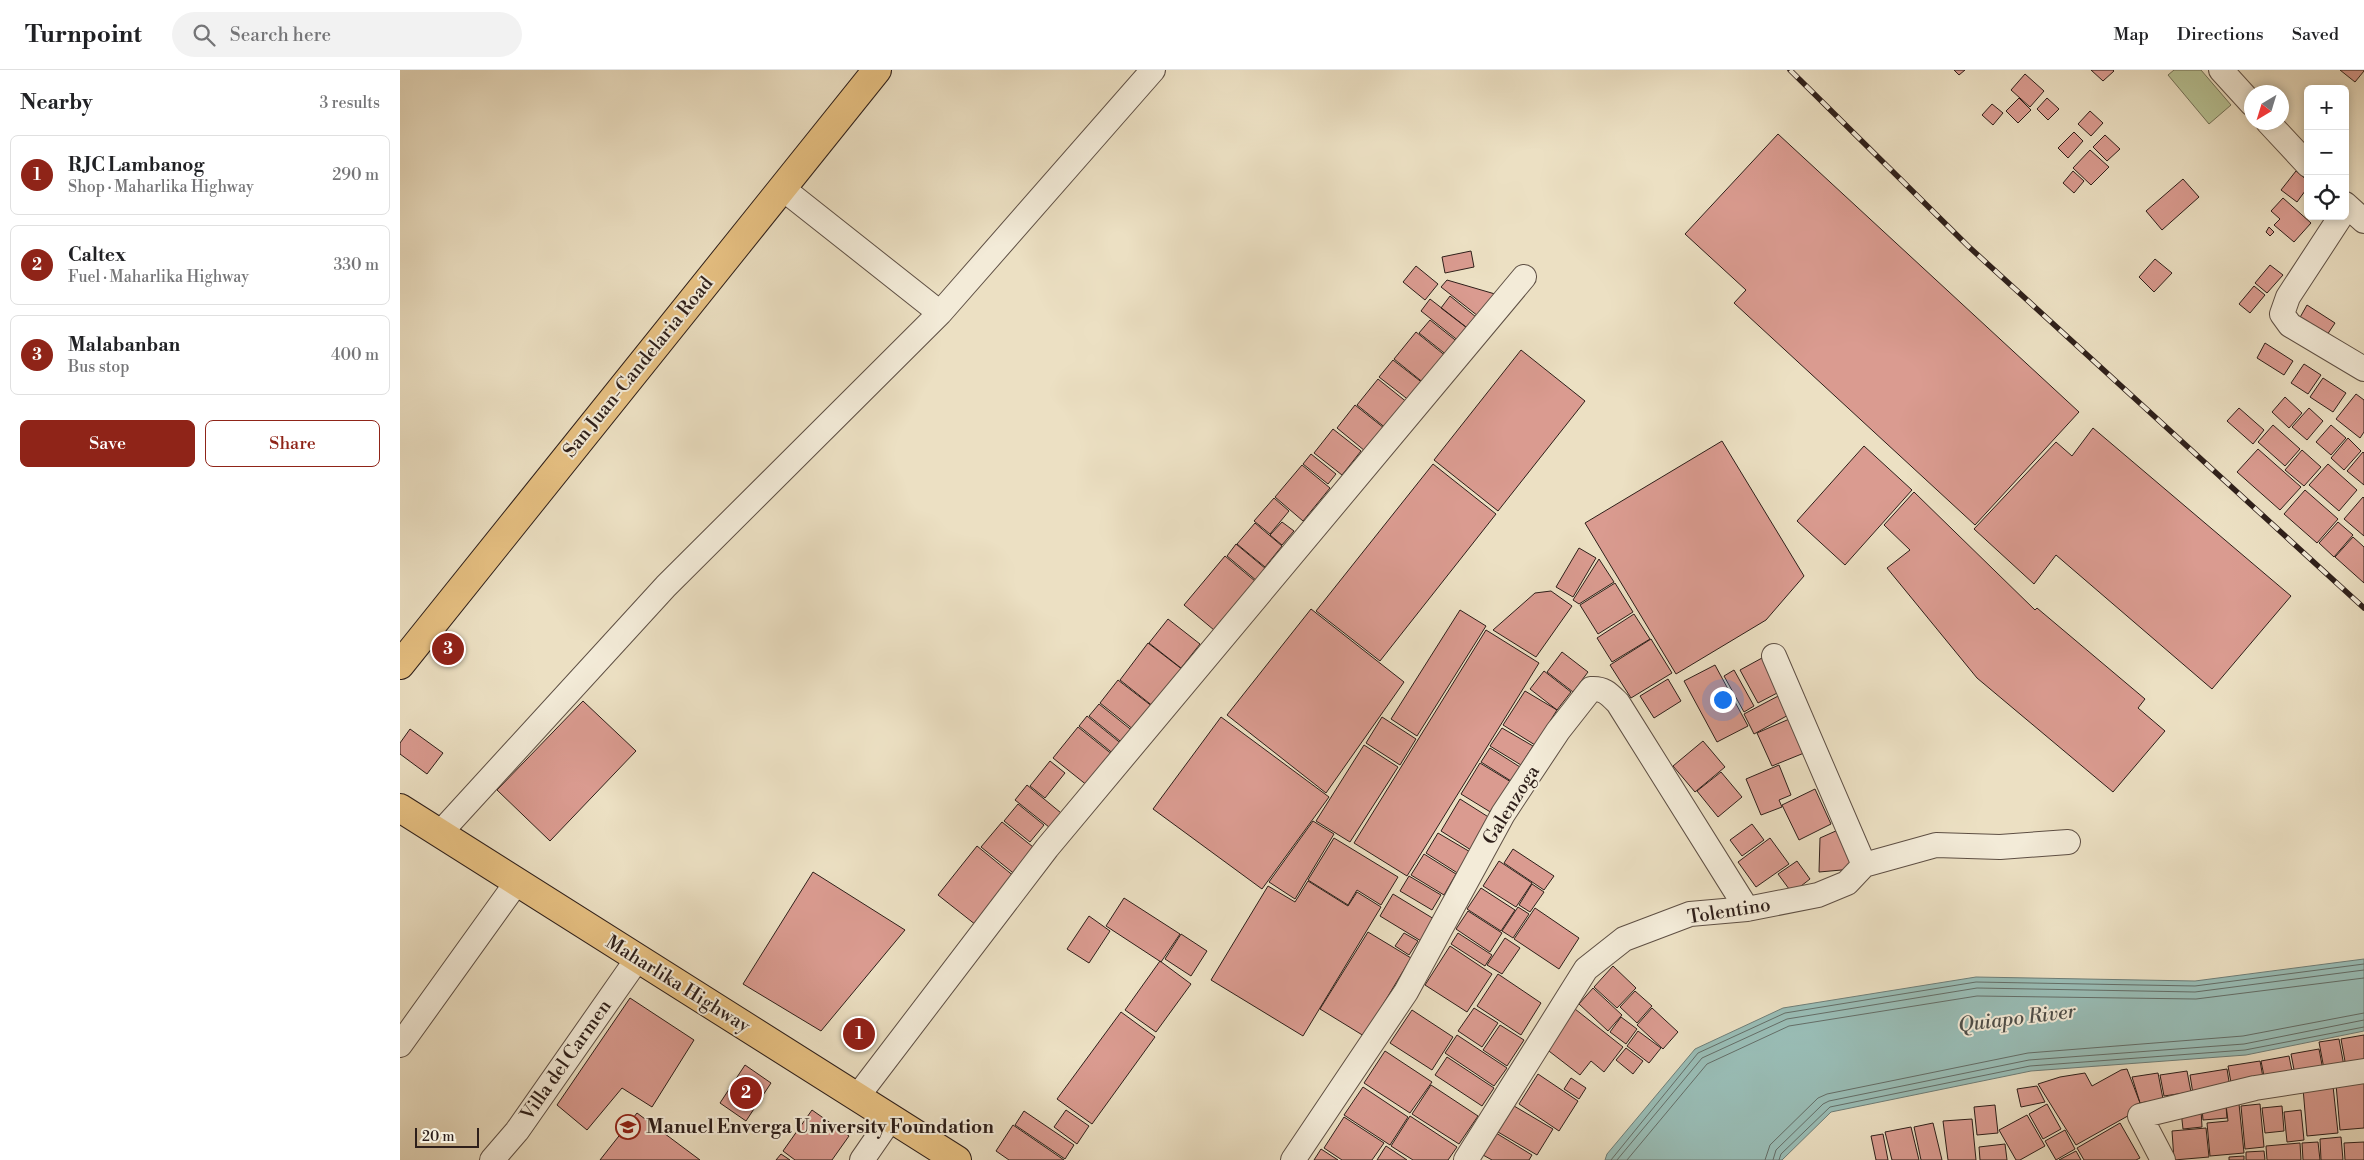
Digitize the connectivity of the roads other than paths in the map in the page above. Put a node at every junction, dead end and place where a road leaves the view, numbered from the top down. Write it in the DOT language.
graph roads {
  1 [pos="876,70"];
  2 [pos="1153,70"];
  3 [pos="2221,70"];
  4 [pos="2244,95"];
  5 [pos="2275,130"];
  6 [pos="2304,161"];
  7 [pos="782,188"];
  8 [pos="2343,220"];
  9 [pos="1524,277"];
  10 [pos="940,314"];
  11 [pos="2364,369"];
  12 [pos="1774,656"];
  13 [pos="400,665"];
  14 [pos="400,808"];
  15 [pos="440,833"];
  16 [pos="2068,842"];
  17 [pos="1864,864"];
  18 [pos="517,882"];
  19 [pos="1747,909"];
  20 [pos="638,958"];
  21 [pos="400,1045"];
  22 [pos="2364,1071"];
  23 [pos="857,1097"];
  24 [pos="891,1118"];
  25 [pos="492,1160"];
  26 [pos="862,1160"];
  27 [pos="956,1160"];
  28 [pos="1293,1160"];
  29 [pos="1466,1160"];
  30 [pos="2163,1160"];
  1 -- 7 [label="main road, San Juan-Candelaria Road"];
  2 -- 10 [label="street"];
  3 -- 4 [label="street"];
  5 -- 6 [label="street"];
  7 -- 10 [label="street"];
  7 -- 13 [label="main road, San Juan-Candelaria Road"];
  8 -- 11 [label="street"];
  9 -- 23 [label="street"];
  10 -- 15 [label="street"];
  12 -- 17 [label="street"];
  14 -- 15 [label="main road, Maharlika Highway"];
  15 -- 18 [label="main road, Maharlika Highway"];
  16 -- 17 [label="street"];
  17 -- 19 [label="street, Tolentino"];
  18 -- 20 [label="main road, Maharlika Highway"];
  18 -- 21 [label="street"];
  19 -- 28 [label="street, Galenzoga"];
  19 -- 29 [label="street, Tolentino"];
  20 -- 23 [label="main road, Maharlika Highway"];
  20 -- 25 [label="street, Villa del Carmen"];
  22 -- 30 [label="street"];
  23 -- 24 [label="main road, Maharlika Highway"];
  24 -- 26 [label="street"];
  24 -- 27 [label="main road, Maharlika Highway"];
}
